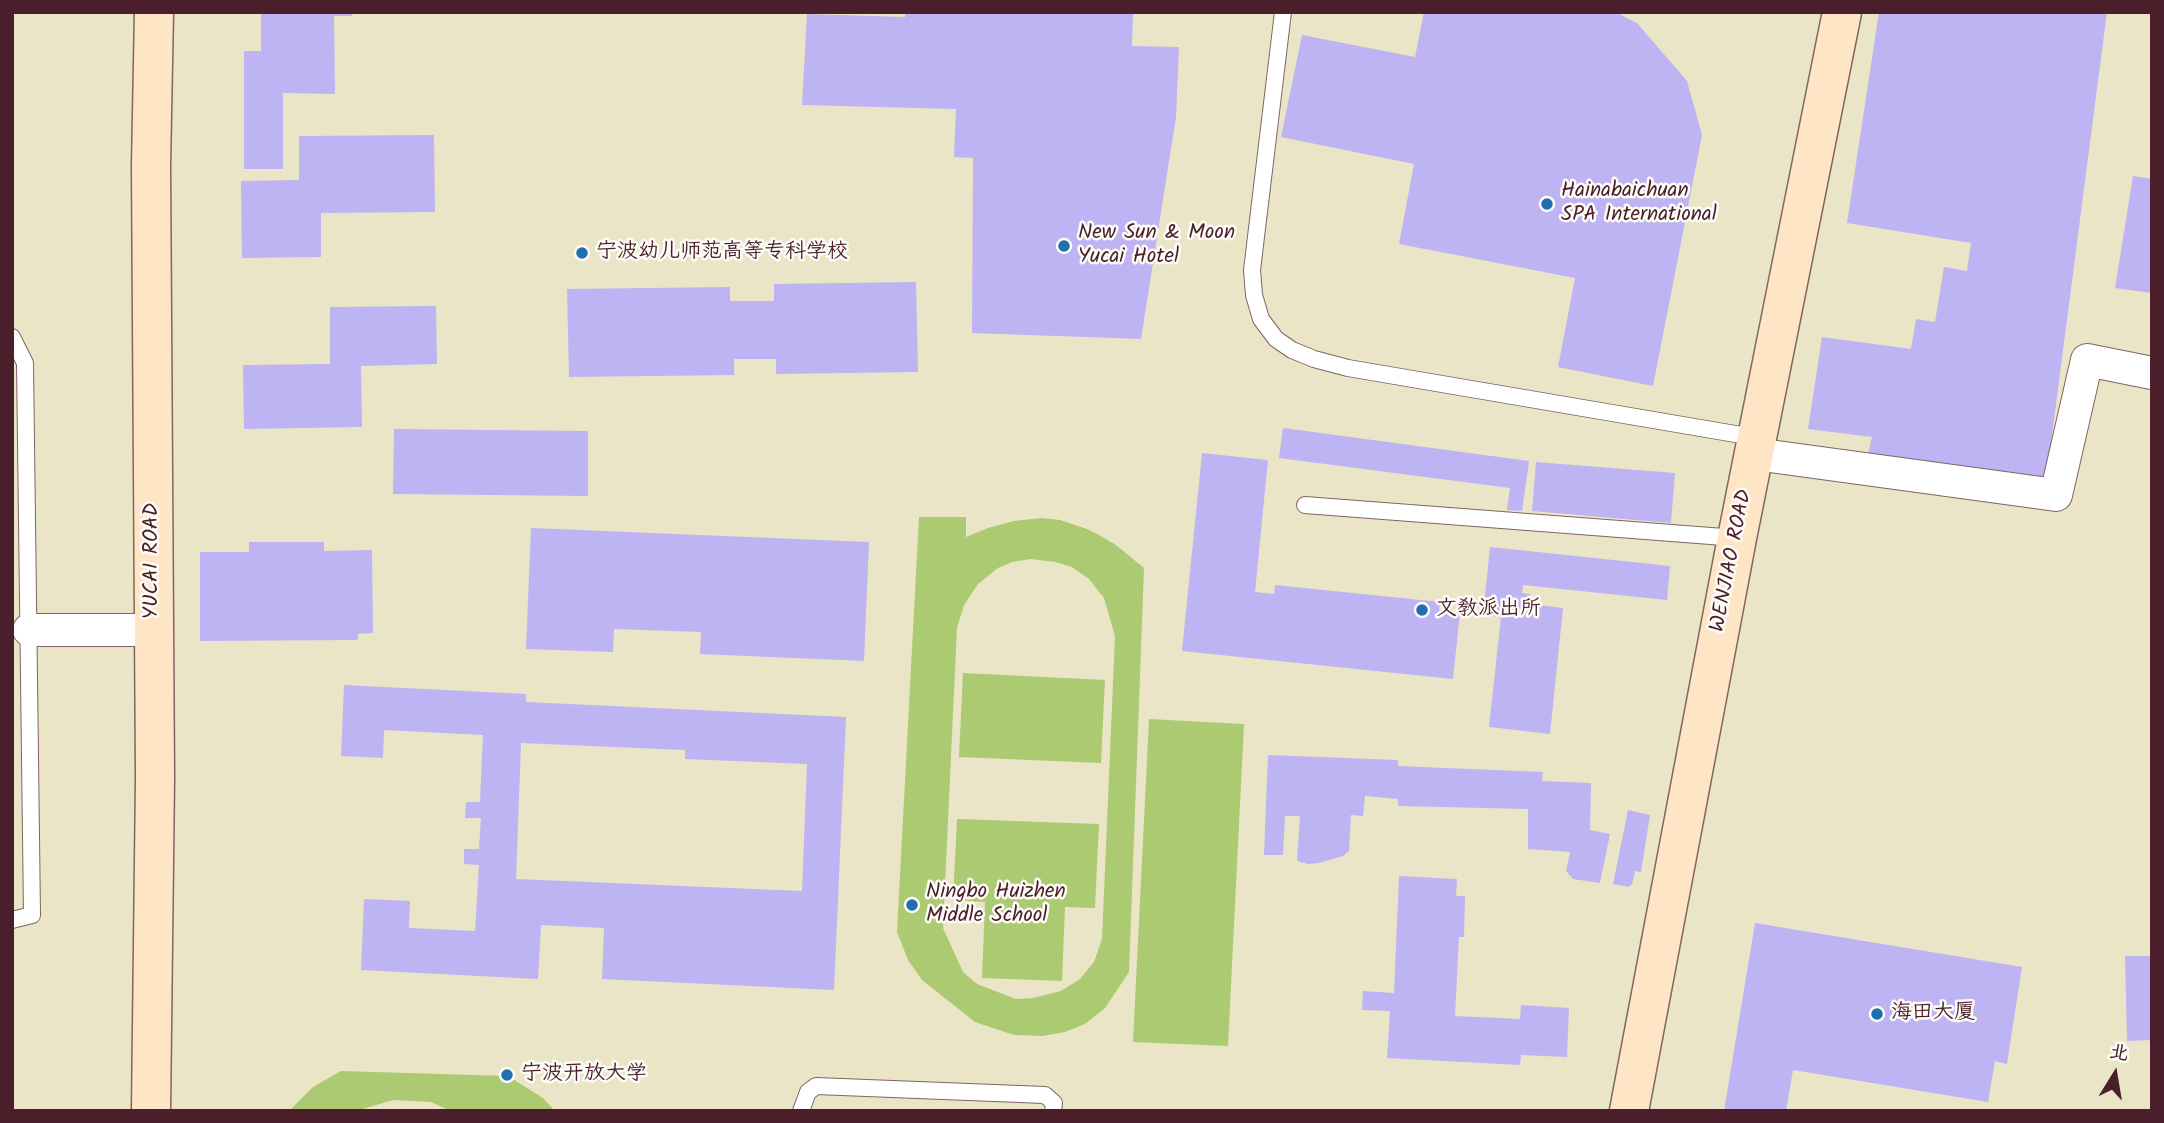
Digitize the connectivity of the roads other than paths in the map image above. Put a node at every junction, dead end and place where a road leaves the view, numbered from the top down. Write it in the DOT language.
graph roads {
  1 [pos="154,12"];
  2 [pos="1283,12"];
  3 [pos="1842,12"];
  4 [pos="12,337"];
  5 [pos="2152,373"];
  6 [pos="1757,446"];
  7 [pos="1305,505"];
  8 [pos="1737,538"];
  9 [pos="29,630"];
  10 [pos="154,630"];
  11 [pos="12,920"];
  12 [pos="151,1111"];
  13 [pos="801,1111"];
  14 [pos="1054,1111"];
  15 [pos="1629,1111"];
  1 -- 10 [label="street, YUCAI ROAD"];
  2 -- 6 [label="lane"];
  3 -- 6 [label="street, WENJIAO ROAD"];
  4 -- 9 [label="lane"];
  5 -- 6 [label="street"];
  6 -- 8 [label="street, WENJIAO ROAD"];
  7 -- 8 [label="lane"];
  8 -- 15 [label="street, WENJIAO ROAD"];
  9 -- 10 [label="street"];
  9 -- 11 [label="lane"];
  10 -- 12 [label="street, YUCAI ROAD"];
  13 -- 14 [label="lane"];
}
